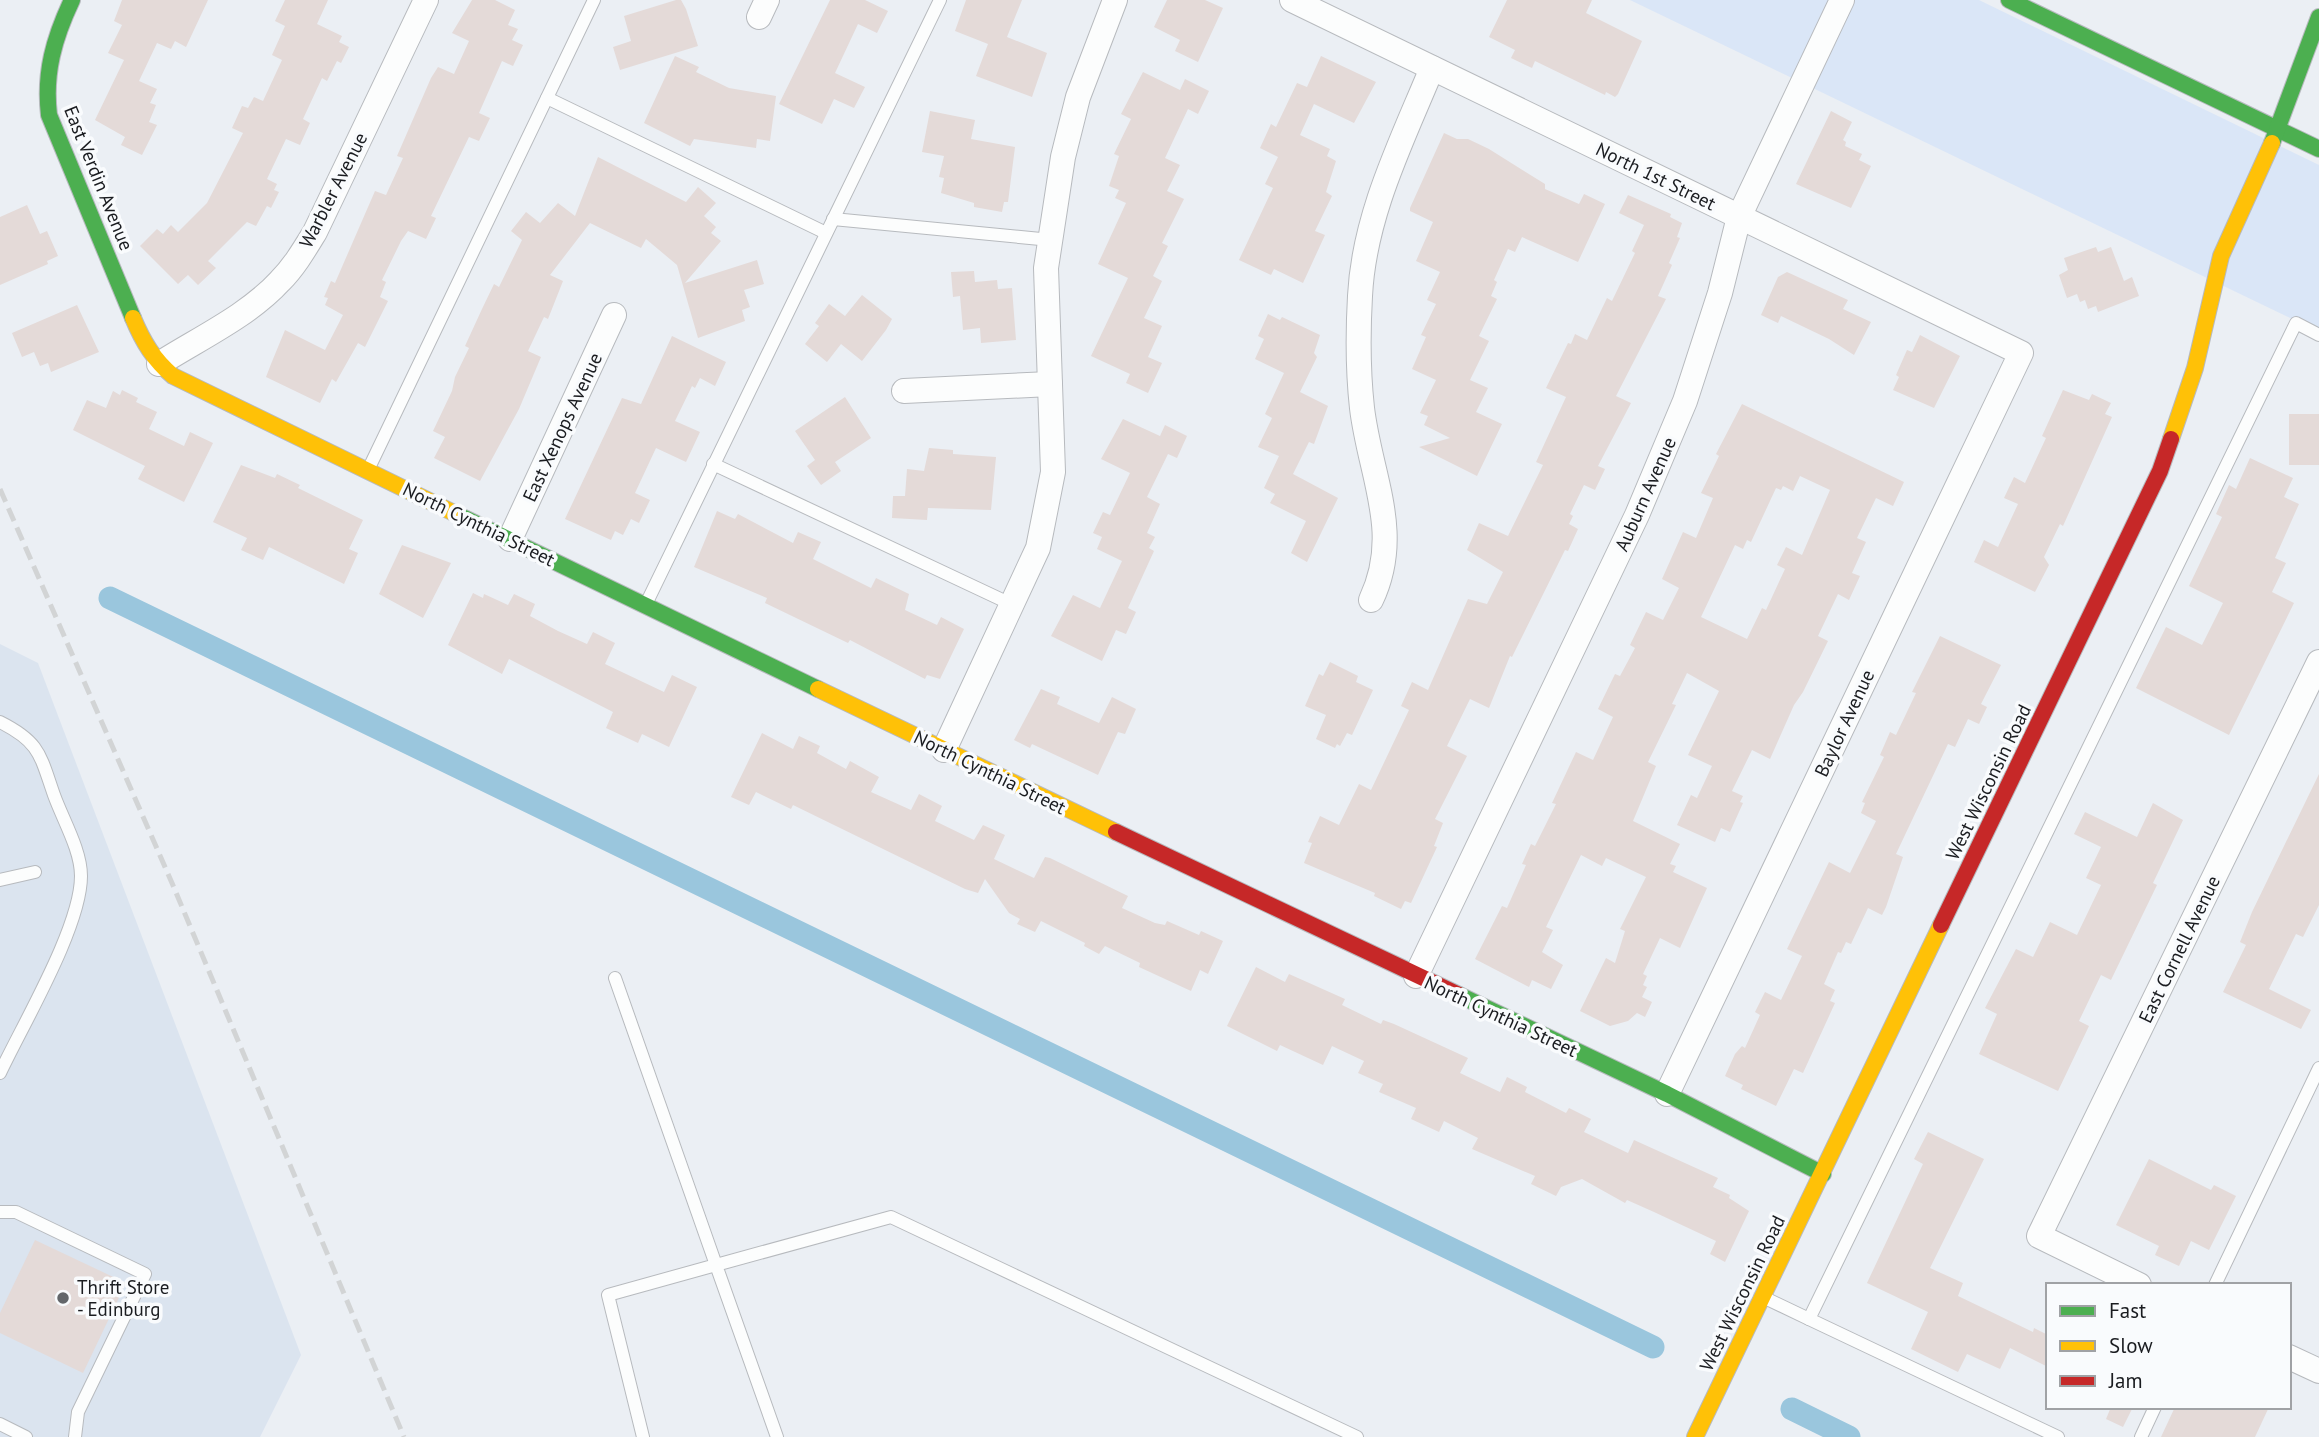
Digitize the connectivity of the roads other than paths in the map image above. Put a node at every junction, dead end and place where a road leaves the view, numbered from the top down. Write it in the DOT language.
graph roads {
  1 [pos="72,0"];
  2 [pos="426,0"];
  3 [pos="594,0"];
  4 [pos="940,0"];
  5 [pos="1115,0"];
  6 [pos="1292,0"];
  7 [pos="1842,0"];
  8 [pos="2009,0"];
  9 [pos="2319,17"];
  10 [pos="1432,68"];
  11 [pos="547,98"];
  12 [pos="2278,130"];
  13 [pos="2319,149"];
  14 [pos="1739,216"];
  15 [pos="833,219"];
  16 [pos="826,233"];
  17 [pos="1051,240"];
  18 [pos="614,315"];
  19 [pos="2319,335"];
  20 [pos="2021,353"];
  21 [pos="159,364"];
  22 [pos="1050,384"];
  23 [pos="904,391"];
  24 [pos="713,464"];
  25 [pos="368,470"];
  26 [pos="510,539"];
  27 [pos="1371,600"];
  28 [pos="645,605"];
  29 [pos="1013,605"];
  30 [pos="2319,662"];
  31 [pos="0,722"];
  32 [pos="944,750"];
  33 [pos="35,872"];
  34 [pos="0,880"];
  35 [pos="1416,976"];
  36 [pos="615,978"];
  37 [pos="2319,1068"];
  38 [pos="0,1073"];
  39 [pos="1667,1094"];
  40 [pos="1823,1174"];
  41 [pos="0,1212"];
  42 [pos="716,1265"];
  43 [pos="2134,1283"];
  44 [pos="2216,1283"];
  45 [pos="1763,1297"];
  46 [pos="1809,1319"];
  47 [pos="2291,1358"];
  48 [pos="2319,1371"];
  49 [pos="2154,1409"];
  50 [pos="0,1424"];
  51 [pos="26,1437"];
  52 [pos="75,1437"];
  53 [pos="643,1437"];
  54 [pos="777,1437"];
  55 [pos="1357,1437"];
  56 [pos="1695,1437"];
  57 [pos="2058,1437"];
  58 [pos="2141,1437"];
  1 -- 21 [label="street, East Verdin Avenue"];
  2 -- 21 [label="street, Warbler Avenue"];
  3 -- 11 [label="lane"];
  4 -- 15 [label="lane"];
  5 -- 17 [label="street"];
  6 -- 10 [label="street, North 1st Street"];
  7 -- 14 [label="street, Auburn Avenue"];
  8 -- 12 [label="street"];
  9 -- 12 [label="street, West Wisconsin Road"];
  10 -- 14 [label="street, North 1st Street"];
  10 -- 27 [label="street"];
  11 -- 16 [label="lane"];
  11 -- 25 [label="lane"];
  12 -- 13 [label="street"];
  12 -- 40 [label="street, West Wisconsin Road"];
  14 -- 20 [label="street, North 1st Street"];
  14 -- 35 [label="street, Auburn Avenue"];
  15 -- 16 [label="lane"];
  15 -- 17 [label="lane"];
  16 -- 24 [label="lane"];
  17 -- 22 [label="street"];
  18 -- 26 [label="street, East Xenops Avenue"];
  19 -- 46 [label="lane"];
  20 -- 39 [label="street, Baylor Avenue"];
  21 -- 25 [label="street, North Cynthia Street"];
  22 -- 23 [label="street"];
  22 -- 29 [label="street"];
  24 -- 28 [label="lane"];
  24 -- 29 [label="lane"];
  25 -- 26 [label="street, North Cynthia Street"];
  26 -- 28 [label="street, North Cynthia Street"];
  28 -- 32 [label="street, North Cynthia Street"];
  29 -- 32 [label="street"];
  30 -- 43 [label="street, East Cornell Avenue"];
  31 -- 38 [label="lane"];
  32 -- 35 [label="street, North Cynthia Street"];
  33 -- 34 [label="lane"];
  35 -- 39 [label="street, North Cynthia Street"];
  36 -- 42 [label="lane"];
  37 -- 44 [label="lane"];
  39 -- 40 [label="street, North Cynthia Street"];
  40 -- 45 [label="street, West Wisconsin Road"];
  41 -- 52 [label="lane"];
  42 -- 53 [label="lane"];
  42 -- 54 [label="lane"];
  42 -- 55 [label="lane"];
  45 -- 46 [label="lane"];
  45 -- 56 [label="street, West Wisconsin Road"];
  46 -- 57 [label="lane"];
  47 -- 48 [label="street"];
  49 -- 58 [label="lane"];
  50 -- 51 [label="lane"];
}
